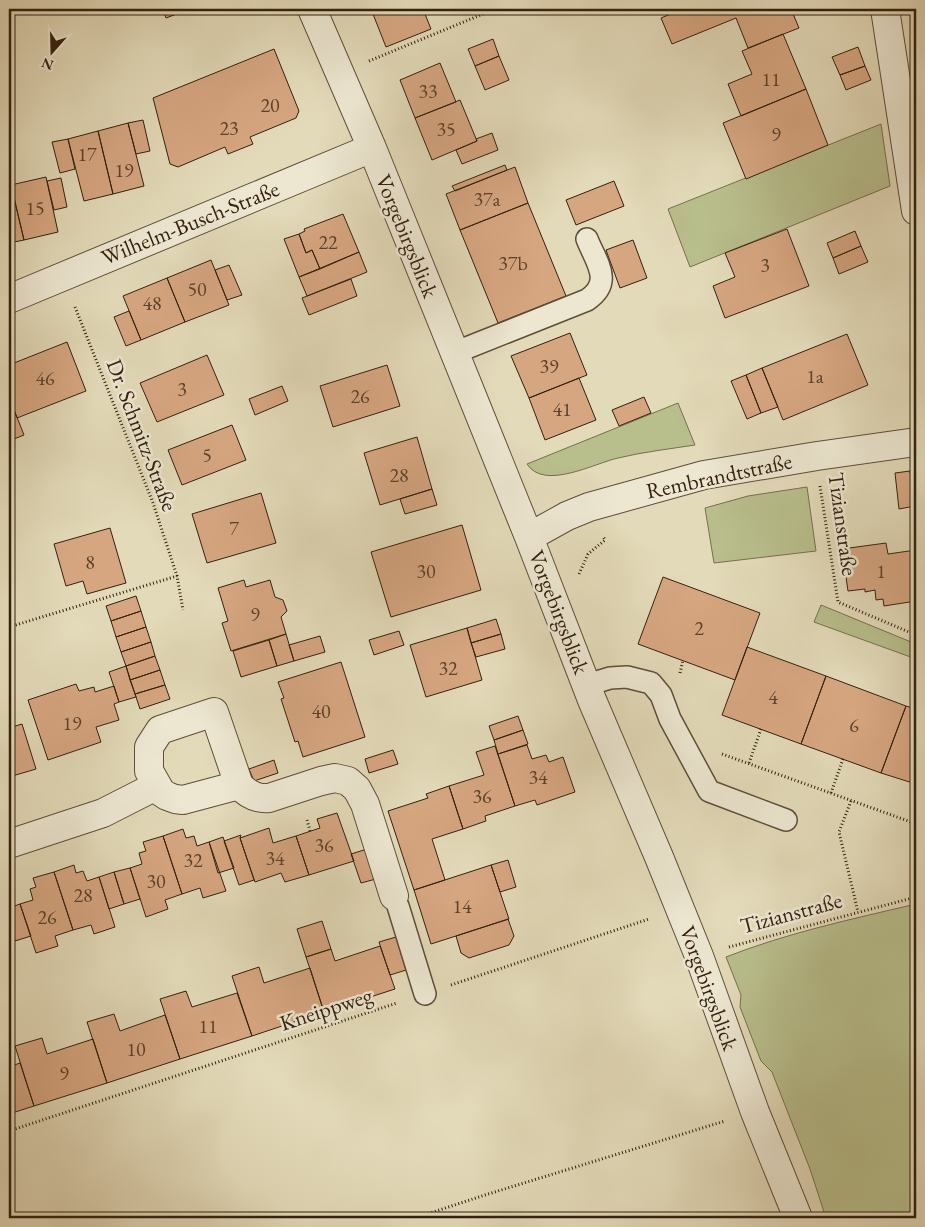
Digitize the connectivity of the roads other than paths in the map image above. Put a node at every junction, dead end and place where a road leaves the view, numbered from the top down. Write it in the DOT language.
graph roads {
  1 [pos="312,9"];
  2 [pos="885,9"];
  3 [pos="372,148"];
  4 [pos="916,211"];
  5 [pos="587,239"];
  6 [pos="9,299"];
  7 [pos="454,353"];
  8 [pos="916,442"];
  9 [pos="530,538"];
  10 [pos="587,685"];
  11 [pos="239,785"];
  12 [pos="156,786"];
  13 [pos="786,820"];
  14 [pos="9,844"];
  15 [pos="396,901"];
  16 [pos="425,994"];
  17 [pos="798,1218"];
  1 -- 3 [label="street, Vorgebirgsblick"];
  2 -- 4 [label="street"];
  3 -- 6 [label="street, Wilhelm-Busch-Straße"];
  3 -- 7 [label="street, Vorgebirgsblick"];
  5 -- 7 [label="lane"];
  7 -- 9 [label="street, Vorgebirgsblick"];
  8 -- 9 [label="street, Rembrandtstraße"];
  9 -- 10 [label="street, Vorgebirgsblick"];
  10 -- 13 [label="lane"];
  10 -- 17 [label="street, Vorgebirgsblick"];
  11 -- 12 [label="street"];
  11 -- 12 [label="street"];
  11 -- 15 [label="street"];
  12 -- 14 [label="street"];
  15 -- 16 [label="lane"];
}
